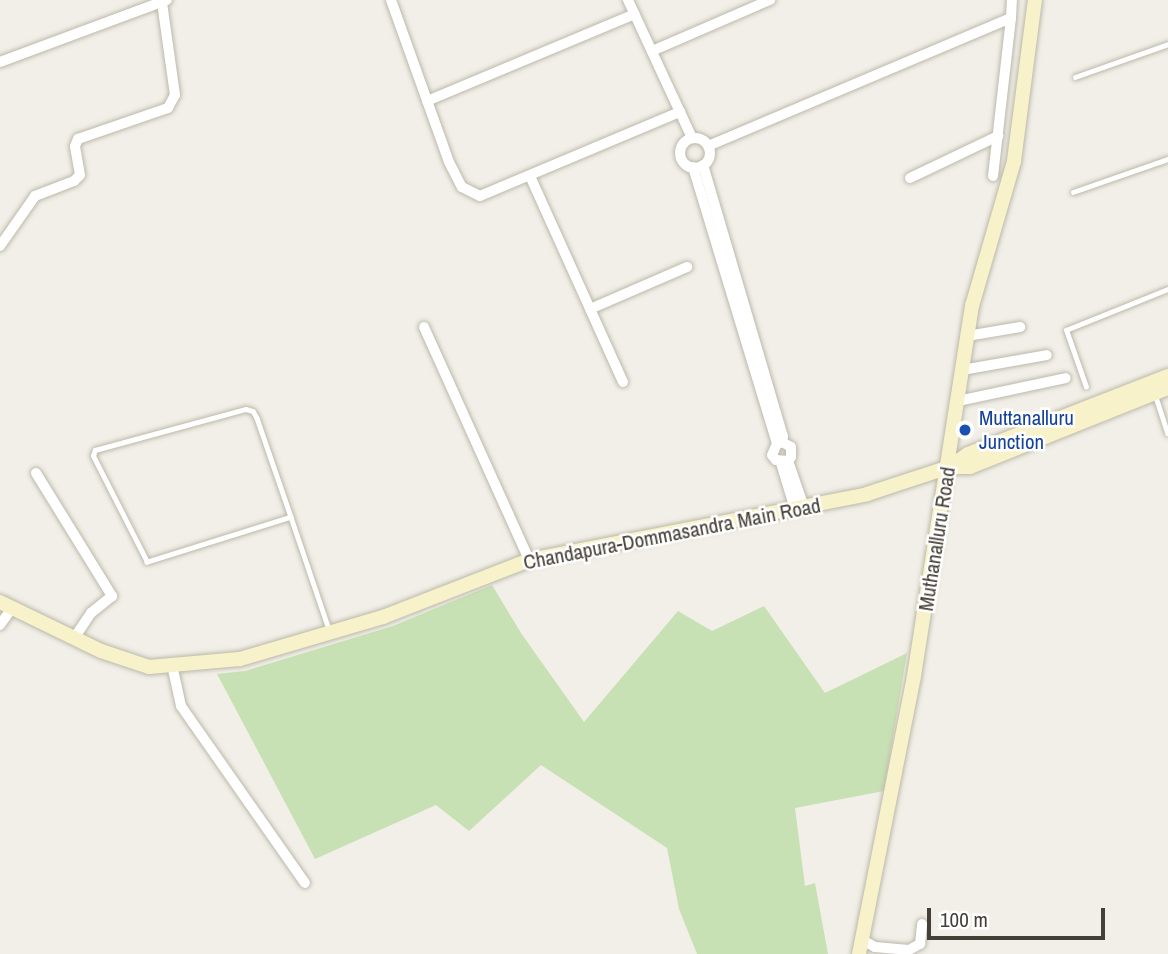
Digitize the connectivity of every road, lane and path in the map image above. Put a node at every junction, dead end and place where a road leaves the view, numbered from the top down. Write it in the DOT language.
graph roads {
  1 [pos="391,0"];
  2 [pos="628,0"];
  3 [pos="770,0"];
  4 [pos="1012,0"];
  5 [pos="1035,0"];
  6 [pos="165,1"];
  7 [pos="635,14"];
  8 [pos="1010,18"];
  9 [pos="1168,44"];
  10 [pos="652,51"];
  11 [pos="0,62"];
  12 [pos="1075,77"];
  13 [pos="427,101"];
  14 [pos="680,112"];
  15 [pos="998,136"];
  16 [pos="692,138"];
  17 [pos="709,146"];
  18 [pos="1168,159"];
  19 [pos="698,166"];
  20 [pos="530,176"];
  21 [pos="993,176"];
  22 [pos="910,178"];
  23 [pos="1073,192"];
  24 [pos="0,246"];
  25 [pos="687,267"];
  26 [pos="1168,289"];
  27 [pos="590,309"];
  28 [pos="425,327"];
  29 [pos="1020,327"];
  30 [pos="967,336"];
  31 [pos="1047,355"];
  32 [pos="962,370"];
  33 [pos="1168,376"];
  34 [pos="1066,378"];
  35 [pos="622,382"];
  36 [pos="1086,387"];
  37 [pos="1161,390"];
  38 [pos="958,401"];
  39 [pos="1168,433"];
  40 [pos="780,443"];
  41 [pos="785,462"];
  42 [pos="949,467"];
  43 [pos="36,473"];
  44 [pos="799,508"];
  45 [pos="291,517"];
  46 [pos="529,560"];
  47 [pos="6,605"];
  48 [pos="0,625"];
  49 [pos="330,633"];
  50 [pos="74,638"];
  51 [pos="172,665"];
  52 [pos="305,883"];
  53 [pos="922,924"];
  54 [pos="861,947"];
  1 -- 13 [label="street"];
  2 -- 7 [label="street"];
  3 -- 10 [label="street"];
  4 -- 8 [label="street"];
  5 -- 30 [label="main road, Muthanalluru Road"];
  6 -- 11 [label="street"];
  6 -- 24 [label="street"];
  7 -- 10 [label="street"];
  7 -- 13 [label="street"];
  8 -- 15 [label="street"];
  8 -- 17 [label="street"];
  9 -- 12 [label="lane"];
  10 -- 14 [label="street"];
  13 -- 20 [label="street"];
  14 -- 16 [label="street"];
  14 -- 20 [label="street"];
  15 -- 21 [label="street"];
  15 -- 22 [label="street"];
  16 -- 17 [label="street"];
  16 -- 19 [label="street"];
  17 -- 19 [label="street"];
  18 -- 23 [label="lane"];
  19 -- 40 [label="street"];
  20 -- 27 [label="street"];
  25 -- 27 [label="street"];
  26 -- 36 [label="lane"];
  27 -- 35 [label="street"];
  28 -- 46 [label="street"];
  29 -- 30 [label="street"];
  30 -- 32 [label="main road, Muthanalluru Road"];
  31 -- 32 [label="street"];
  32 -- 38 [label="main road, Muthanalluru Road"];
  33 -- 42 [label="main road, Chandapura-Dommasandra Main Road"];
  34 -- 38 [label="street"];
  37 -- 39 [label="lane"];
  37 -- 42 [label="main road, Chandapura-Dommasandra Main Road"];
  38 -- 42 [label="main road, Muthanalluru Road"];
  40 -- 41 [label="street"];
  40 -- 41 [label="street"];
  41 -- 44 [label="street"];
  42 -- 44 [label="main road, Chandapura-Dommasandra Main Road"];
  42 -- 54 [label="main road, Muthanalluru Road"];
  43 -- 50 [label="street"];
  44 -- 46 [label="main road, Chandapura-Dommasandra Main Road"];
  45 -- 45 [label="lane"];
  45 -- 49 [label="lane"];
  46 -- 49 [label="main road, Chandapura-Dommasandra Main Road"];
  47 -- 48 [label="street"];
  47 -- 50 [label="main road, Chandapura-Dommasandra Main Road"];
  49 -- 51 [label="main road, Chandapura-Dommasandra Main Road"];
  50 -- 51 [label="main road, Chandapura-Dommasandra Main Road"];
  51 -- 52 [label="street"];
  53 -- 54 [label="street"];
}
